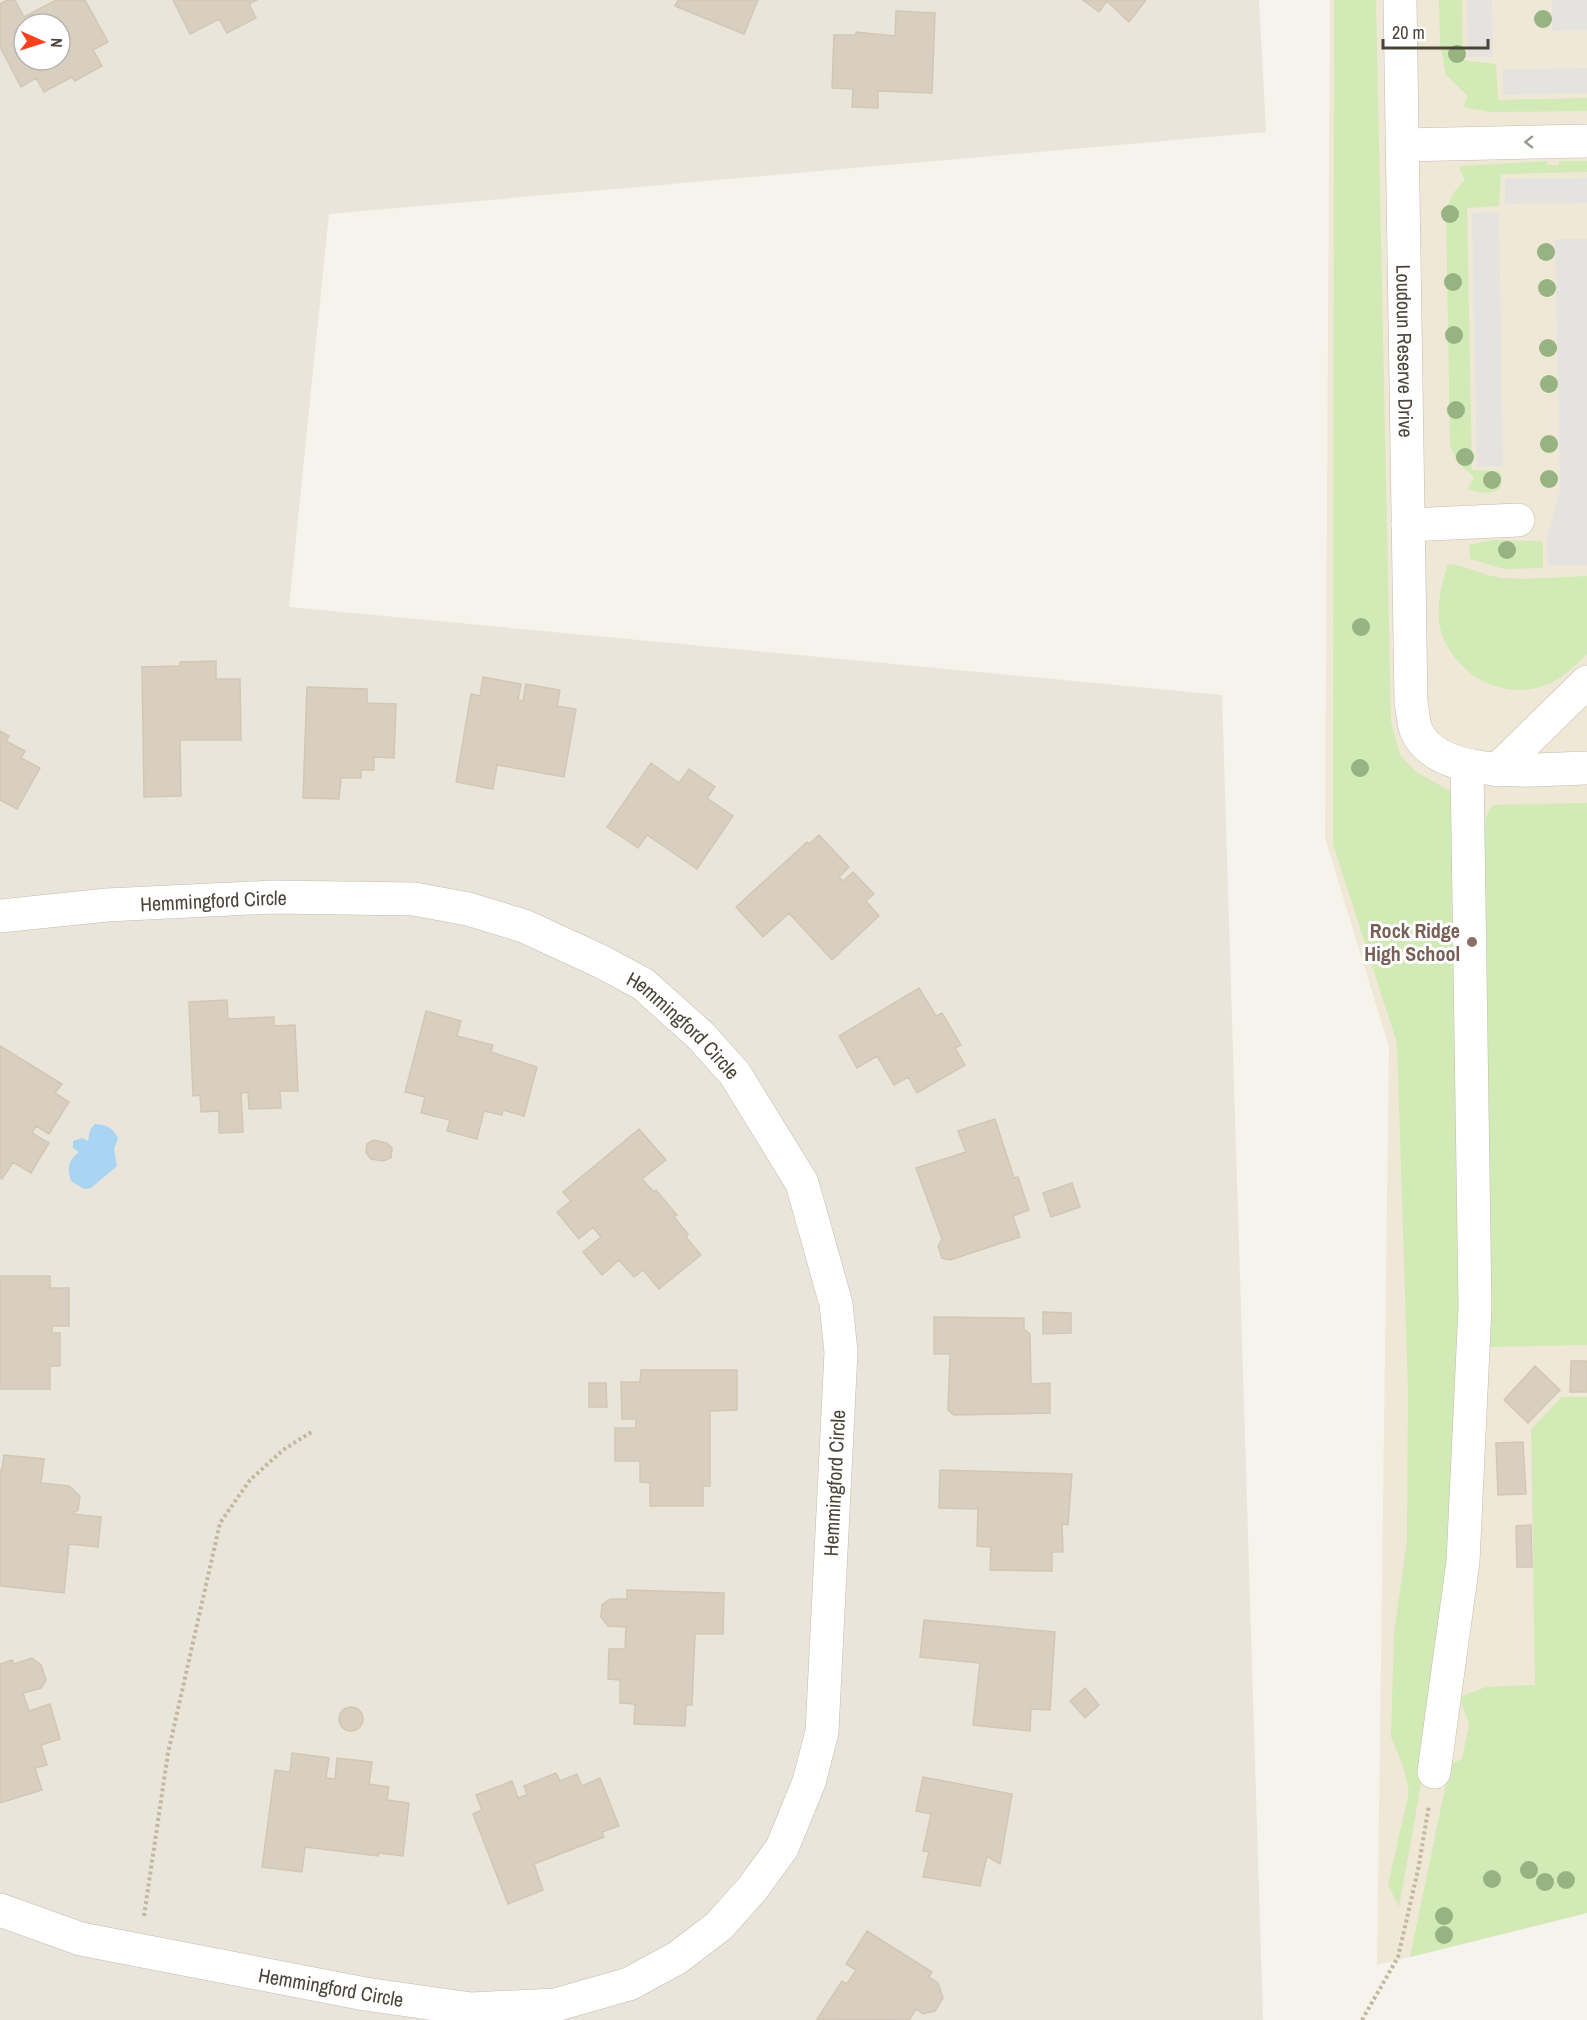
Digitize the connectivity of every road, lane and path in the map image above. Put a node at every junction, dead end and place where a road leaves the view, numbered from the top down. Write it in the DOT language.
graph roads {
  1 [pos="1400,0"];
  2 [pos="1587,141"];
  3 [pos="1403,145"];
  4 [pos="1518,520"];
  5 [pos="1408,525"];
  6 [pos="1587,682"];
  7 [pos="1482,768"];
  8 [pos="1587,768"];
  9 [pos="0,916"];
  10 [pos="313,1431"];
  11 [pos="1434,1772"];
  12 [pos="0,1910"];
  13 [pos="143,1921"];
  14 [pos="1362,2020"];
  1 -- 3 [label="street, Loudoun Reserve Drive"];
  2 -- 3 [label="street, one-way"];
  3 -- 5 [label="street, Loudoun Reserve Drive"];
  4 -- 5 [label="street"];
  5 -- 7 [label="street, Loudoun Reserve Drive"];
  6 -- 7 [label="street"];
  7 -- 8 [label="street"];
  7 -- 11 [label="street"];
  9 -- 12 [label="street, Hemmingford Circle"];
  10 -- 13 [label="path"];
  11 -- 14 [label="path"];
}
